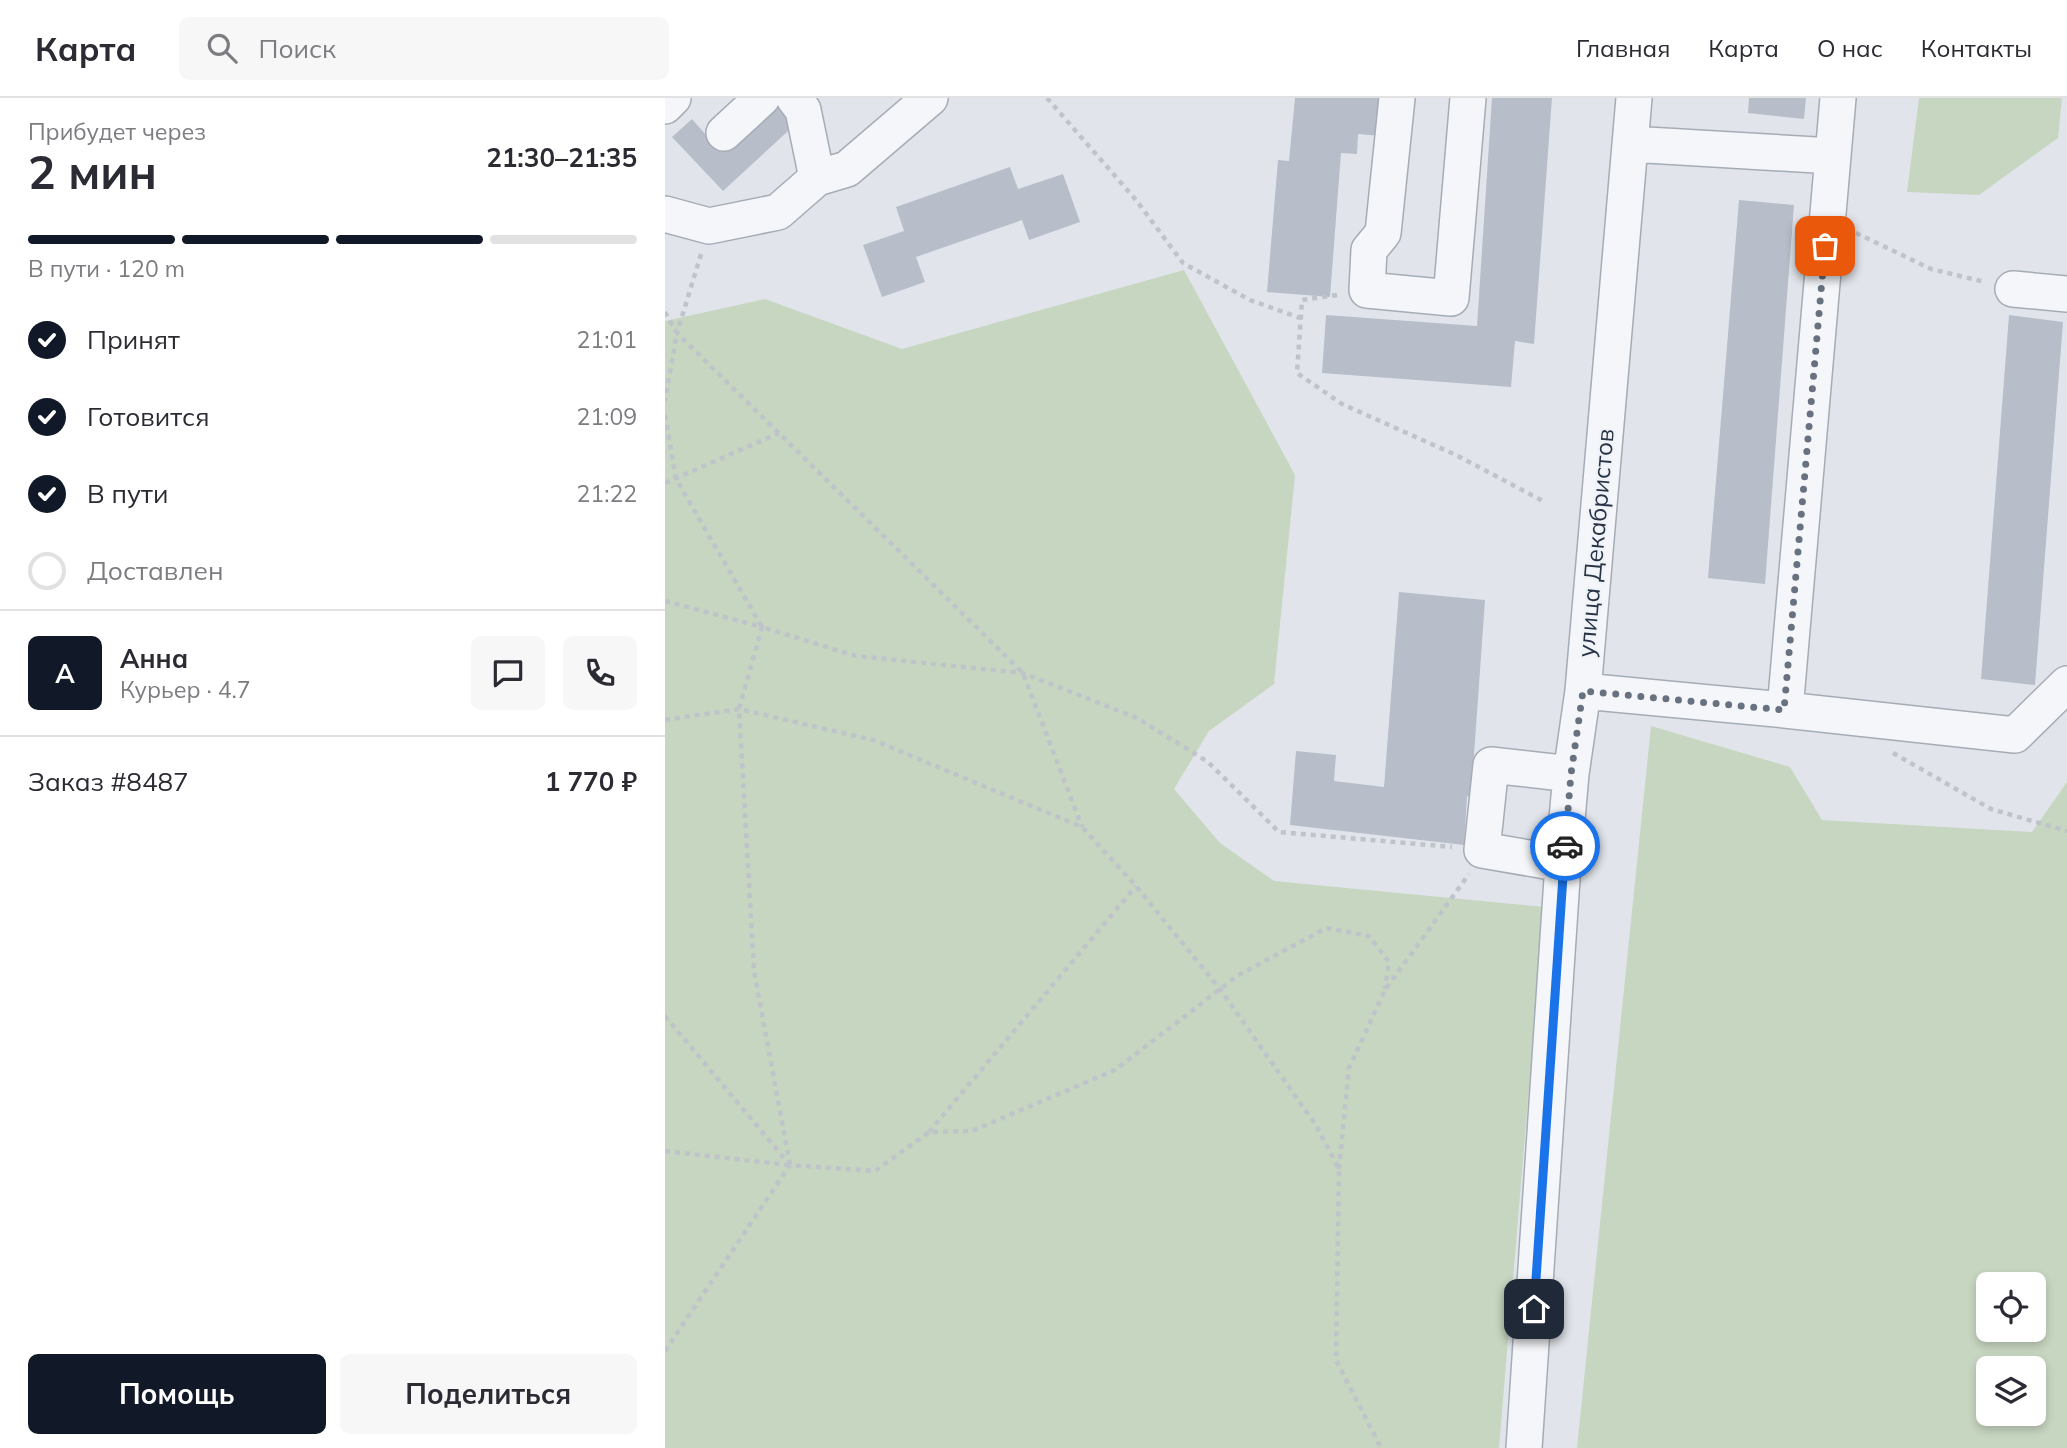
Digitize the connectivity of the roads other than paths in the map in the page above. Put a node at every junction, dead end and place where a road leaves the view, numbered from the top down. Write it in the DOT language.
graph roads {
  1 [pos="673,98"];
  2 [pos="762,98"];
  3 [pos="794,98"];
  4 [pos="930,98"];
  5 [pos="1397,98"];
  6 [pos="1468,98"];
  7 [pos="1633,98"];
  8 [pos="1838,98"];
  9 [pos="665,106"];
  10 [pos="724,133"];
  11 [pos="1630,144"];
  12 [pos="1833,156"];
  13 [pos="817,178"];
  14 [pos="665,214"];
  15 [pos="2013,289"];
  16 [pos="2067,294"];
  17 [pos="2067,684"];
  18 [pos="1583,691"];
  19 [pos="1784,710"];
  20 [pos="1571,774"];
  21 [pos="1563,864"];
  22 [pos="1524,1448"];
  1 -- 9 [label="street"];
  2 -- 10 [label="street"];
  3 -- 13 [label="street"];
  4 -- 13 [label="street"];
  5 -- 6 [label="street"];
  7 -- 11 [label="street, улица Декабристов"];
  8 -- 12 [label="street"];
  11 -- 12 [label="street"];
  11 -- 18 [label="street, улица Декабристов"];
  12 -- 19 [label="street"];
  13 -- 14 [label="street"];
  15 -- 16 [label="street"];
  17 -- 19 [label="street"];
  18 -- 19 [label="street"];
  18 -- 20 [label="street, улица Декабристов"];
  20 -- 21 [label="street, улица Декабристов"];
  20 -- 21 [label="street"];
  21 -- 22 [label="street, улица Декабристов"];
}
